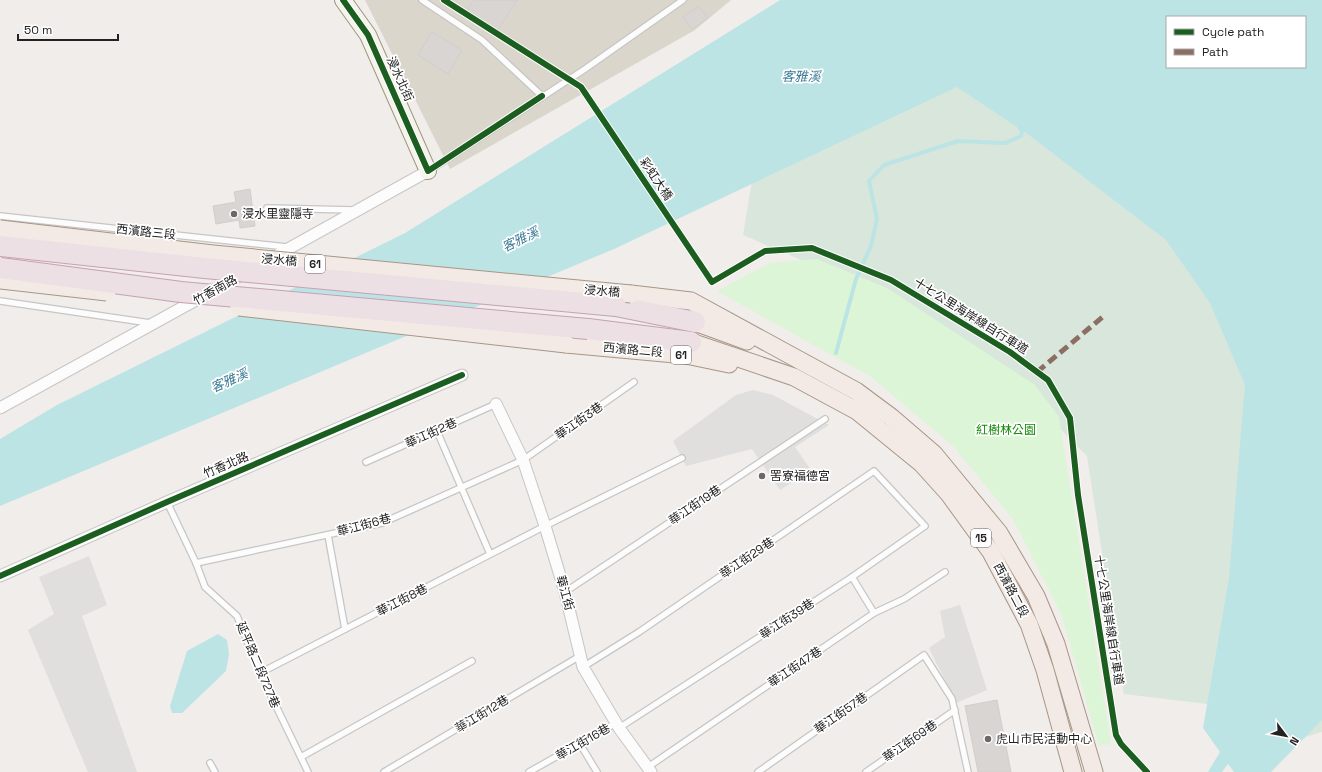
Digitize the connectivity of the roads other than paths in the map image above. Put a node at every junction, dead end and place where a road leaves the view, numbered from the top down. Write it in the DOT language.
graph roads {
  1 [pos="343,0"];
  2 [pos="422,0"];
  3 [pos="683,0"];
  4 [pos="542,96"];
  5 [pos="428,171"];
  6 [pos="267,208"];
  7 [pos="359,210"];
  8 [pos="0,216"];
  9 [pos="0,229"];
  10 [pos="0,246"];
  11 [pos="291,248"];
  12 [pos="0,268"];
  13 [pos="0,280"];
  14 [pos="631,294"];
  15 [pos="0,301"];
  16 [pos="695,322"];
  17 [pos="153,324"];
  18 [pos="691,342"];
  19 [pos="806,363"];
  20 [pos="462,375"];
  21 [pos="794,377"];
  22 [pos="634,382"];
  23 [pos="496,404"];
  24 [pos="0,408"];
  25 [pos="825,419"];
  26 [pos="437,431"];
  27 [pos="682,458"];
  28 [pos="523,460"];
  29 [pos="366,462"];
  30 [pos="461,488"];
  31 [pos="902,501"];
  32 [pos="167,502"];
  33 [pos="545,526"];
  34 [pos="328,535"];
  35 [pos="490,554"];
  36 [pos="196,563"];
  37 [pos="945,572"];
  38 [pos="0,576"];
  39 [pos="852,577"];
  40 [pos="565,592"];
  41 [pos="874,613"];
  42 [pos="345,629"];
  43 [pos="580,656"];
  44 [pos="472,661"];
  45 [pos="583,667"];
  46 [pos="260,674"];
  47 [pos="955,710"];
  48 [pos="618,725"];
  49 [pos="580,744"];
  50 [pos="301,757"];
  51 [pos="210,764"];
  52 [pos="649,770"];
  53 [pos="1072,771"];
  54 [pos="215,772"];
  55 [pos="308,772"];
  56 [pos="384,772"];
  57 [pos="529,772"];
  58 [pos="597,772"];
  59 [pos="758,772"];
  60 [pos="866,772"];
  61 [pos="968,772"];
  62 [pos="1094,772"];
  1 -- 5 [label="street, 浸水北街"];
  2 -- 4 [label="lane"];
  3 -- 4 [label="lane"];
  4 -- 5 [label="lane"];
  5 -- 7 [label="street, 竹香南路"];
  6 -- 7 [label="lane"];
  7 -- 11 [label="street, 竹香南路"];
  8 -- 11 [label="lane, 西濱路三段"];
  9 -- 14 [label="main road, 浸水橋 / 61, bridge"];
  10 -- 16 [label="highway, 浸水橋 / 61, bridge"];
  11 -- 17 [label="street, 竹香南路"];
  12 -- 18 [label="highway, 61, bridge"];
  13 -- 21 [label="main road, 西濱路二段 / 61, bridge"];
  14 -- 19 [label="main road, 西濱路二段 / 61"];
  15 -- 17 [label="lane"];
  16 -- 19 [label="main road, 西濱路二段 / 15"];
  17 -- 24 [label="street, 竹香南路"];
  18 -- 21 [label="main road, 西濱路二段 / 15"];
  19 -- 62 [label="main road, 西濱路二段 / 15"];
  20 -- 32 [label="street, 竹香北路"];
  21 -- 53 [label="main road, 西濱路二段 / 15"];
  22 -- 28 [label="lane, 華江街3巷"];
  23 -- 26 [label="lane, 華江街2巷"];
  23 -- 28 [label="street, 華江街"];
  25 -- 40 [label="lane, 華江街19巷"];
  26 -- 29 [label="lane, 華江街2巷"];
  26 -- 30 [label="lane"];
  27 -- 33 [label="lane, 華江街8巷"];
  28 -- 30 [label="lane, 華江街6巷"];
  28 -- 33 [label="street, 華江街"];
  30 -- 34 [label="lane, 華江街6巷"];
  30 -- 35 [label="lane"];
  31 -- 39 [label="lane, 華江街39巷"];
  31 -- 45 [label="lane, 華江街29巷"];
  32 -- 36 [label="lane, 延平路二段727巷"];
  32 -- 38 [label="street, 竹香北路"];
  33 -- 35 [label="lane, 華江街8巷"];
  33 -- 40 [label="street, 華江街"];
  34 -- 36 [label="lane, 華江街6巷"];
  34 -- 42 [label="lane"];
  35 -- 42 [label="lane, 華江街8巷"];
  36 -- 46 [label="lane, 延平路二段727巷"];
  37 -- 41 [label="lane, 華江街47巷"];
  39 -- 41 [label="lane"];
  39 -- 48 [label="lane, 華江街39巷"];
  40 -- 43 [label="street, 華江街"];
  41 -- 52 [label="lane, 華江街47巷"];
  42 -- 46 [label="lane, 華江街8巷"];
  43 -- 45 [label="street, 華江街"];
  43 -- 56 [label="lane, 華江街12巷"];
  44 -- 50 [label="lane"];
  45 -- 48 [label="street, 華江街"];
  46 -- 50 [label="lane, 延平路二段727巷"];
  47 -- 59 [label="lane, 華江街57巷"];
  47 -- 60 [label="lane, 華江街69巷"];
  47 -- 61 [label="lane"];
  48 -- 49 [label="lane, 華江街16巷"];
  48 -- 52 [label="street, 華江街"];
  49 -- 57 [label="lane, 華江街16巷"];
  49 -- 58 [label="lane"];
  50 -- 55 [label="lane, 延平路二段727巷"];
  51 -- 54 [label="lane"];
}
